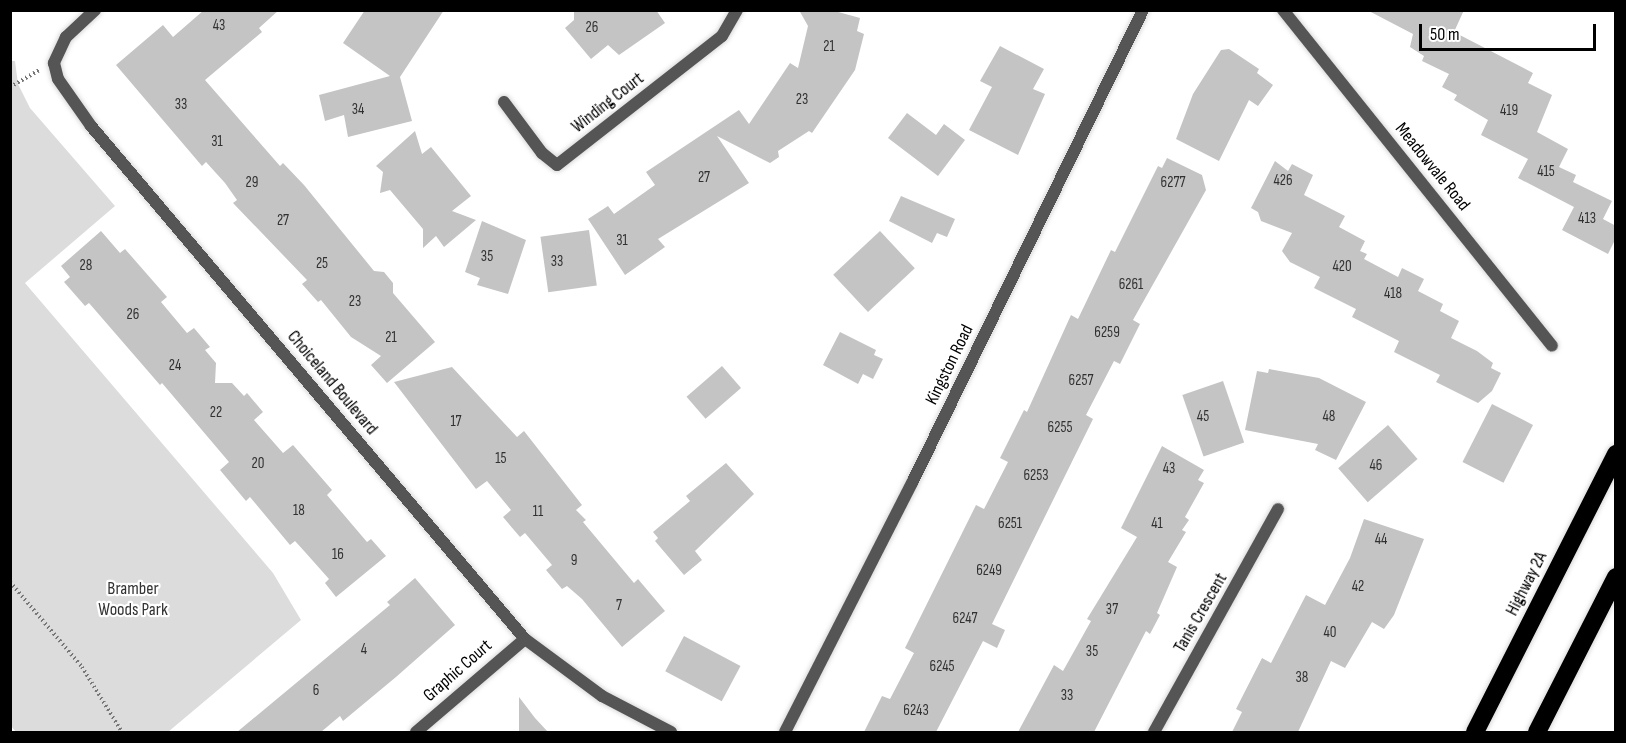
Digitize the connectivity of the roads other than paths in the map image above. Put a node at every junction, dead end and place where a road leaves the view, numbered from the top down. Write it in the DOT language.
graph roads {
  1 [pos="95,10"];
  2 [pos="737,10"];
  3 [pos="1143,10"];
  4 [pos="1283,10"];
  5 [pos="504,102"];
  6 [pos="1552,346"];
  7 [pos="1616,454"];
  8 [pos="1278,509"];
  9 [pos="1616,577"];
  10 [pos="525,639"];
  11 [pos="416,732"];
  12 [pos="671,732"];
  13 [pos="785,732"];
  14 [pos="1154,732"];
  15 [pos="1475,732"];
  16 [pos="1537,732"];
  1 -- 10 [label="street, Choiceland Boulevard"];
  2 -- 5 [label="street, Winding Court"];
  3 -- 13 [label="street, Kingston Road"];
  4 -- 6 [label="street, Meadowvale Road"];
  7 -- 15 [label="highway, Highway 2A"];
  8 -- 14 [label="street, Tanis Crescent"];
  9 -- 16 [label="highway"];
  10 -- 11 [label="street, Graphic Court"];
  10 -- 12 [label="street, Choiceland Boulevard"];
}
